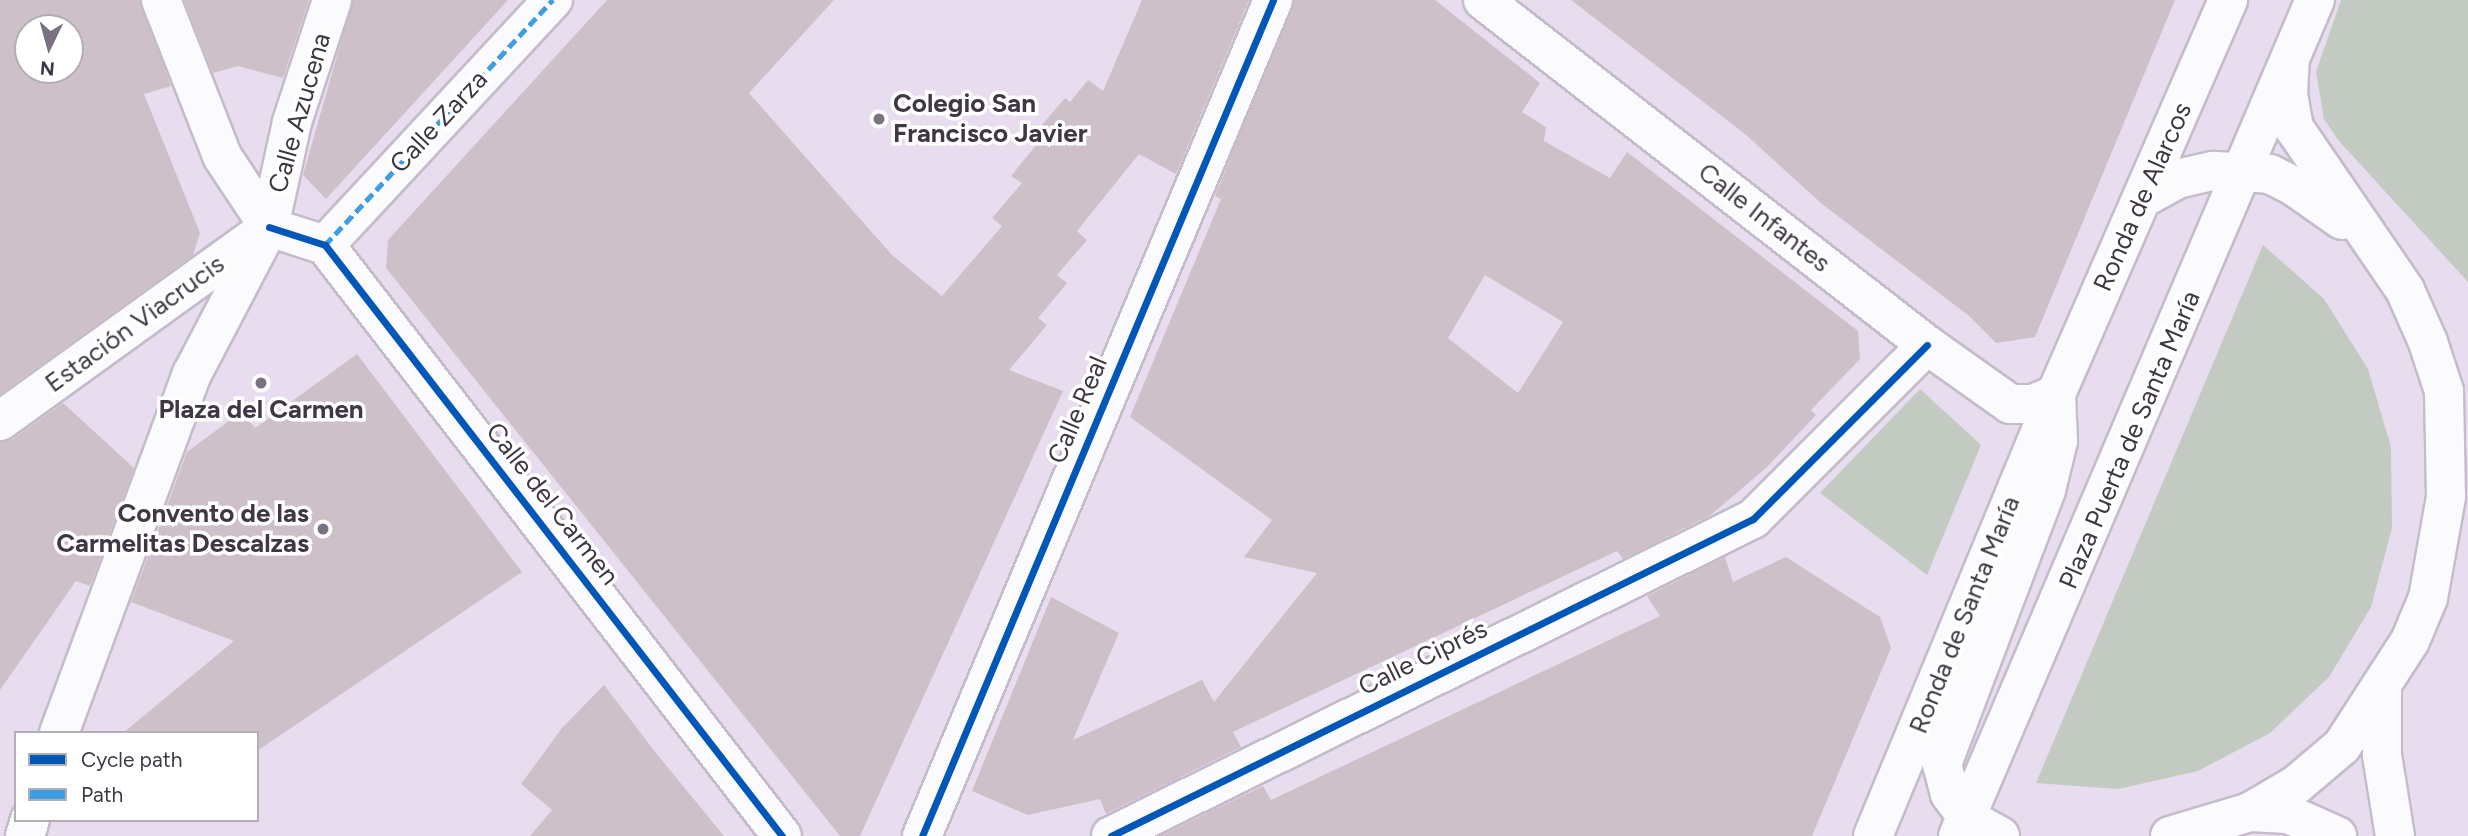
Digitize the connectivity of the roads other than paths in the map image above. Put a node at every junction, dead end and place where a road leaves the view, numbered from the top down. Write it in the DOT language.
graph roads {
  1 [pos="161,0"];
  2 [pos="332,0"];
  3 [pos="553,0"];
  4 [pos="1273,0"];
  5 [pos="1483,0"];
  6 [pos="2228,0"];
  7 [pos="2315,0"];
  8 [pos="2290,61"];
  9 [pos="2245,172"];
  10 [pos="2145,197"];
  11 [pos="269,227"];
  12 [pos="325,245"];
  13 [pos="2370,245"];
  14 [pos="1927,345"];
  15 [pos="2456,390"];
  16 [pos="2056,394"];
  17 [pos="0,421"];
  18 [pos="2382,690"];
  19 [pos="60,731"];
  20 [pos="2250,812"];
  21 [pos="1975,830"];
  22 [pos="782,836"];
  23 [pos="922,836"];
  24 [pos="1111,836"];
  25 [pos="1873,836"];
  26 [pos="2170,836"];
  27 [pos="2337,836"];
  28 [pos="2395,836"];
  1 -- 11 [label="main road"];
  2 -- 11 [label="main road, Calle Azucena"];
  3 -- 12 [label="main road, Calle Zarza"];
  4 -- 23 [label="main road, Calle Real"];
  5 -- 14 [label="main road, Calle Infantes"];
  6 -- 10 [label="main road, Ronda de Alarcos"];
  7 -- 8 [label="main road"];
  8 -- 9 [label="main road, Plaza Puerta de Santa María"];
  8 -- 13 [label="main road"];
  9 -- 10 [label="main road"];
  9 -- 13 [label="main road"];
  9 -- 21 [label="main road, Plaza Puerta de Santa María"];
  10 -- 16 [label="main road, Ronda de Alarcos"];
  11 -- 12 [label="main road"];
  11 -- 17 [label="main road, Estación Viacrucis"];
  11 -- 19 [label="main road, Calle Azucena"];
  12 -- 22 [label="main road, Calle del Carmen"];
  13 -- 15 [label="main road"];
  14 -- 16 [label="main road, Calle Infantes"];
  14 -- 24 [label="main road, Calle Ciprés"];
  15 -- 18 [label="main road"];
  16 -- 21 [label="main road"];
  16 -- 25 [label="main road, Ronda de Santa María"];
  18 -- 20 [label="main road"];
  18 -- 28 [label="main road"];
  20 -- 26 [label="main road"];
  20 -- 27 [label="main road"];
}
